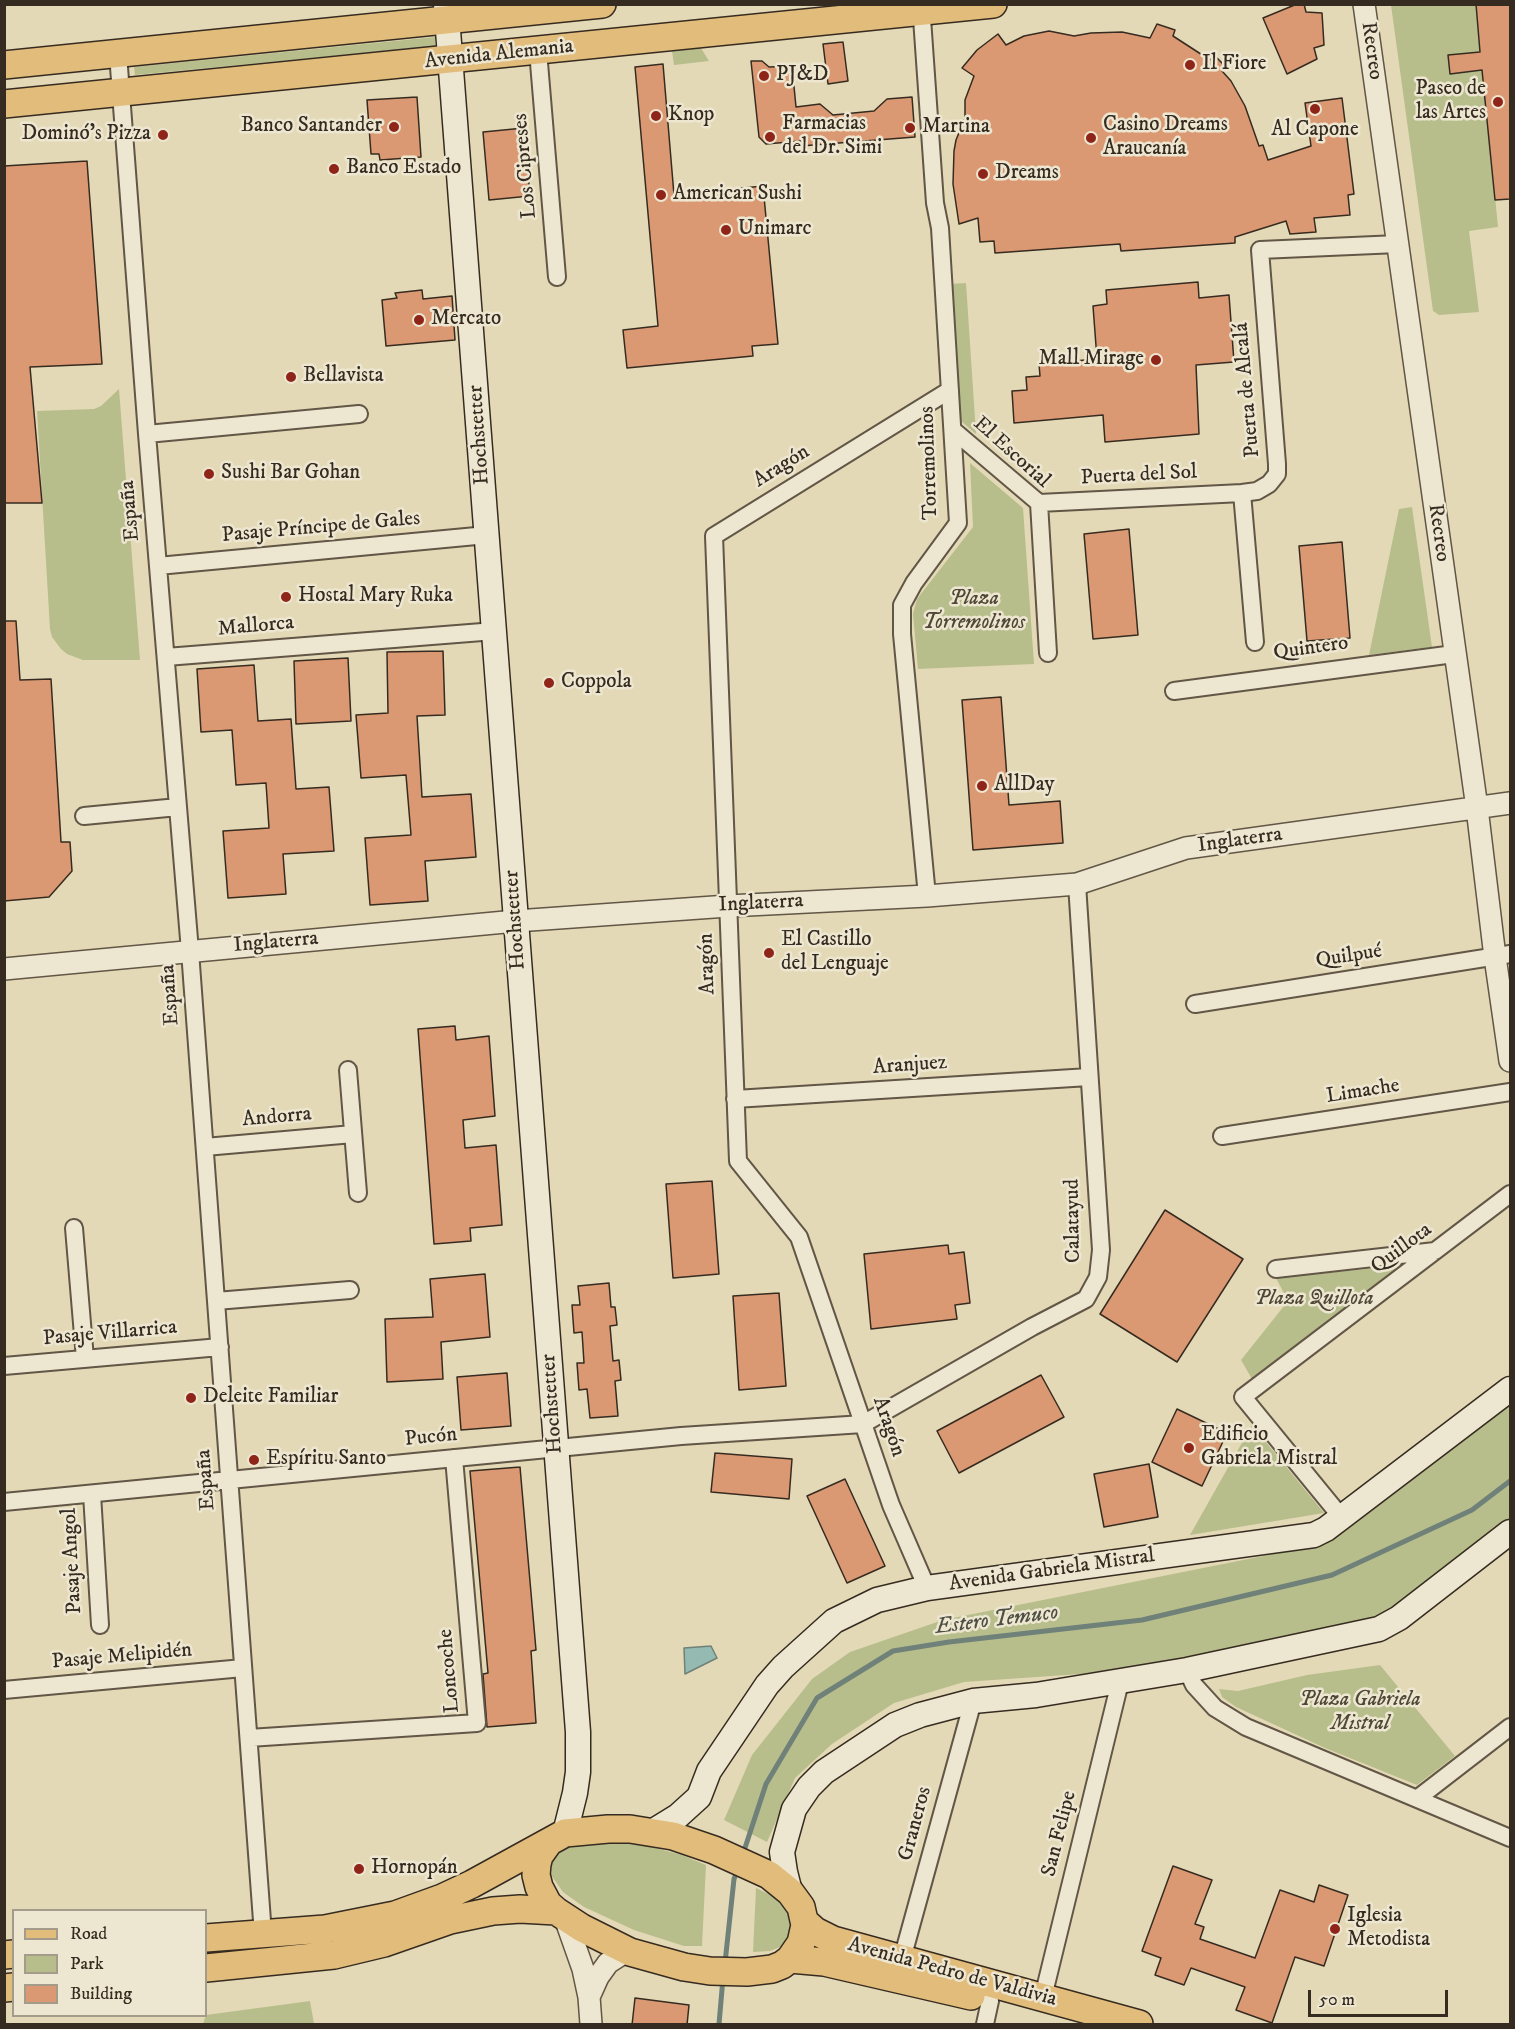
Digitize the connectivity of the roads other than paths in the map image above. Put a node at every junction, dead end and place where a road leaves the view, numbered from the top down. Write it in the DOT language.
graph roads {
  1 [pos="602,4"];
  2 [pos="993,4"];
  3 [pos="1364,4"];
  4 [pos="926,8"];
  5 [pos="447,13"];
  6 [pos="538,51"];
  7 [pos="118,54"];
  8 [pos="451,60"];
  9 [pos="4,65"];
  10 [pos="121,92"];
  11 [pos="4,104"];
  12 [pos="1398,244"];
  13 [pos="557,277"];
  14 [pos="950,390"];
  15 [pos="359,414"];
  16 [pos="952,430"];
  17 [pos="147,434"];
  18 [pos="1242,493"];
  19 [pos="1039,503"];
  20 [pos="487,535"];
  21 [pos="158,566"];
  22 [pos="495,631"];
  23 [pos="1255,642"];
  24 [pos="1048,652"];
  25 [pos="1454,654"];
  26 [pos="166,657"];
  27 [pos="1174,691"];
  28 [pos="1510,803"];
  29 [pos="178,807"];
  30 [pos="1477,808"];
  31 [pos="84,816"];
  32 [pos="1077,884"];
  33 [pos="927,896"];
  34 [pos="728,906"];
  35 [pos="516,921"];
  36 [pos="190,951"];
  37 [pos="1503,955"];
  38 [pos="4,969"];
  39 [pos="1195,1004"];
  40 [pos="1510,1061"];
  41 [pos="348,1070"];
  42 [pos="1089,1077"];
  43 [pos="1510,1092"];
  44 [pos="735,1099"];
  45 [pos="353,1134"];
  46 [pos="1222,1136"];
  47 [pos="205,1147"];
  48 [pos="358,1193"];
  49 [pos="1510,1194"];
  50 [pos="74,1228"];
  51 [pos="1436,1251"];
  52 [pos="1276,1269"];
  53 [pos="350,1290"];
  54 [pos="216,1301"];
  55 [pos="220,1347"];
  56 [pos="85,1359"];
  57 [pos="4,1366"];
  58 [pos="1510,1389"];
  59 [pos="863,1424"];
  60 [pos="556,1448"];
  61 [pos="454,1458"];
  62 [pos="230,1480"];
  63 [pos="92,1494"];
  64 [pos="4,1502"];
  65 [pos="1341,1518"];
  66 [pos="1510,1532"];
  67 [pos="927,1588"];
  68 [pos="100,1625"];
  69 [pos="243,1668"];
  70 [pos="1187,1670"];
  71 [pos="1120,1682"];
  72 [pos="4,1690"];
  73 [pos="972,1701"];
  74 [pos="1510,1727"];
  75 [pos="249,1738"];
  76 [pos="1418,1798"];
  77 [pos="652,1832"];
  78 [pos="557,1838"];
  79 [pos="1510,1838"];
  80 [pos="790,1892"];
  81 [pos="560,1915"];
  82 [pos="805,1922"];
  83 [pos="263,1934"];
  84 [pos="207,1938"];
  85 [pos="630,1952"];
  86 [pos="790,1959"];
  87 [pos="902,1959"];
  88 [pos="207,1968"];
  89 [pos="589,1997"];
  90 [pos="1043,1997"];
  91 [pos="988,2013"];
  92 [pos="591,2025"];
  93 [pos="1080,2025"];
  94 [pos="1139,2025"];
  1 -- 5 [label="main road, Avenida Alemania"];
  2 -- 4 [label="main road, Avenida Alemania"];
  3 -- 12 [label="street, Recreo"];
  4 -- 6 [label="main road, Avenida Alemania"];
  4 -- 14 [label="street, Torremolinos"];
  5 -- 7 [label="main road, Avenida Alemania"];
  5 -- 8 [label="main road, Hochstetter"];
  6 -- 8 [label="main road, Avenida Alemania"];
  6 -- 13 [label="street, Los Cipreses"];
  7 -- 9 [label="main road, Avenida Alemania"];
  7 -- 10 [label="street, España"];
  8 -- 10 [label="main road, Avenida Alemania"];
  8 -- 20 [label="main road, Hochstetter"];
  10 -- 11 [label="main road, Avenida Alemania"];
  10 -- 17 [label="street, España"];
  12 -- 18 [label="street, Puerta de Alcalá"];
  12 -- 25 [label="street, Recreo"];
  14 -- 16 [label="street, Torremolinos"];
  14 -- 34 [label="street, Aragón"];
  15 -- 17 [label="street"];
  16 -- 19 [label="street, El Escorial"];
  16 -- 33 [label="street, Torremolinos"];
  17 -- 21 [label="street, España"];
  18 -- 19 [label="street, Puerta del Sol"];
  18 -- 23 [label="street"];
  19 -- 24 [label="street, El Escorial"];
  20 -- 21 [label="street, Pasaje Príncipe de Gales"];
  20 -- 22 [label="main road, Hochstetter"];
  21 -- 26 [label="street, España"];
  22 -- 26 [label="street, Mallorca"];
  22 -- 35 [label="main road, Hochstetter"];
  25 -- 27 [label="street, Quintero"];
  25 -- 30 [label="street, Recreo"];
  26 -- 29 [label="street, España"];
  28 -- 30 [label="street, Inglaterra"];
  29 -- 31 [label="street"];
  29 -- 36 [label="street, España"];
  30 -- 32 [label="street, Inglaterra"];
  30 -- 37 [label="street, Recreo"];
  32 -- 33 [label="street, Inglaterra"];
  32 -- 42 [label="street, Calatayud"];
  33 -- 34 [label="street, Inglaterra"];
  34 -- 35 [label="street, Inglaterra"];
  34 -- 44 [label="street, Aragón"];
  35 -- 36 [label="street, Inglaterra"];
  35 -- 60 [label="main road, Hochstetter"];
  36 -- 38 [label="street, Inglaterra"];
  36 -- 47 [label="street, España"];
  37 -- 39 [label="street, Quilpué"];
  37 -- 40 [label="street, Recreo"];
  41 -- 45 [label="street"];
  42 -- 44 [label="street, Aranjuez"];
  42 -- 59 [label="street, Calatayud"];
  43 -- 46 [label="street, Limache"];
  44 -- 59 [label="street, Aragón"];
  45 -- 47 [label="street, Andorra"];
  45 -- 48 [label="street"];
  47 -- 54 [label="street, España"];
  49 -- 51 [label="street, Quillota"];
  50 -- 56 [label="street"];
  51 -- 52 [label="street"];
  51 -- 65 [label="street, Quillota"];
  53 -- 54 [label="street"];
  54 -- 55 [label="street, España"];
  55 -- 56 [label="street, Pasaje Villarrica"];
  55 -- 62 [label="street, España"];
  56 -- 57 [label="street, Pasaje Villarrica"];
  58 -- 65 [label="main road, Avenida Gabriela Mistral"];
  59 -- 60 [label="street, Pucón"];
  59 -- 67 [label="street, Aragón"];
  60 -- 61 [label="street, Pucón"];
  60 -- 78 [label="main road, Hochstetter"];
  61 -- 62 [label="street, Pucón"];
  61 -- 75 [label="street, Loncoche"];
  62 -- 63 [label="street, Pucón"];
  62 -- 69 [label="street, España"];
  63 -- 64 [label="street, Pucón"];
  63 -- 68 [label="street, Pasaje Angol"];
  65 -- 67 [label="main road, Avenida Gabriela Mistral"];
  66 -- 70 [label="main road"];
  67 -- 77 [label="main road, Avenida Gabriela Mistral"];
  69 -- 72 [label="street, Pasaje Melipidén"];
  69 -- 75 [label="street, España"];
  70 -- 71 [label="main road"];
  70 -- 76 [label="street"];
  71 -- 73 [label="main road"];
  71 -- 90 [label="street, San Felipe"];
  73 -- 80 [label="main road"];
  73 -- 87 [label="street, Graneros"];
  74 -- 76 [label="street"];
  75 -- 83 [label="street, España"];
  76 -- 79 [label="street"];
  77 -- 78 [label="main road"];
  77 -- 80 [label="main road"];
  78 -- 81 [label="main road, Avenida Pedro de Valdivia"];
  78 -- 83 [label="main road"];
  80 -- 82 [label="main road"];
  81 -- 85 [label="main road, Avenida Pedro de Valdivia"];
  81 -- 88 [label="main road, Avenida Pedro de Valdivia"];
  81 -- 89 [label="street"];
  82 -- 86 [label="main road"];
  82 -- 87 [label="main road, Avenida Pedro de Valdivia"];
  83 -- 84 [label="main road"];
  85 -- 86 [label="main road, Avenida Pedro de Valdivia"];
  85 -- 89 [label="street"];
  86 -- 91 [label="main road, Avenida Pedro de Valdivia"];
  87 -- 90 [label="main road, Avenida Pedro de Valdivia"];
  89 -- 92 [label="street"];
  90 -- 94 [label="main road, Avenida Pedro de Valdivia"];
  91 -- 93 [label="main road, Avenida Pedro de Valdivia"];
}
